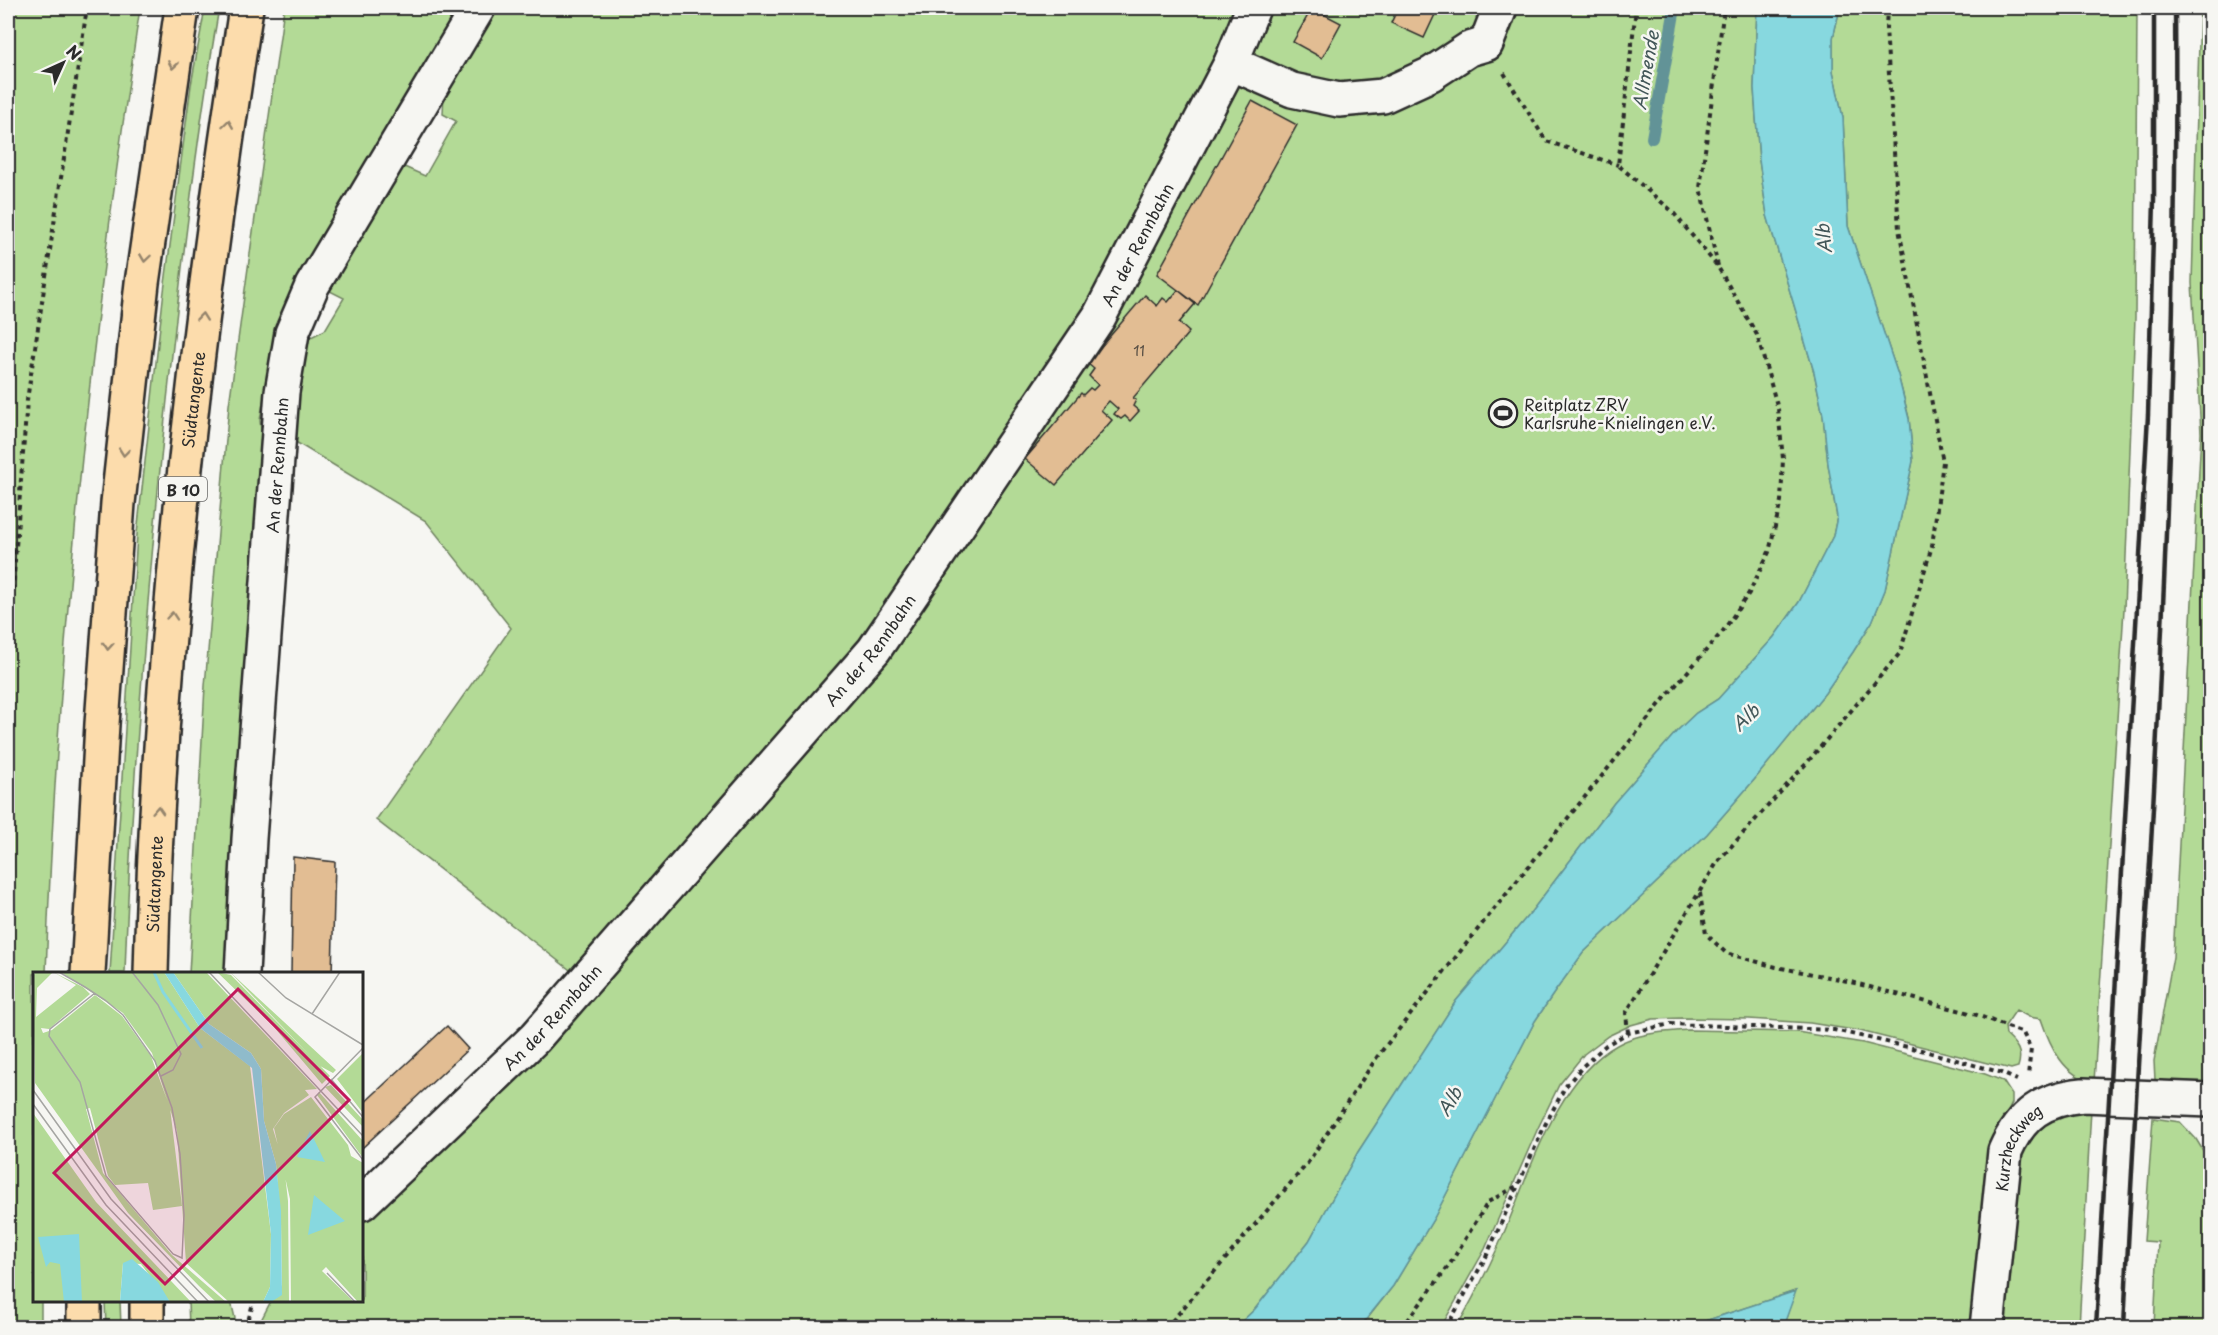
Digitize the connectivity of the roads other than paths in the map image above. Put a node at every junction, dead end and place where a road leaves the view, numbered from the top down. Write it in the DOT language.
graph roads {
  1 [pos="182,8"];
  2 [pos="246,8"];
  3 [pos="478,8"];
  4 [pos="1254,8"];
  5 [pos="1500,8"];
  6 [pos="1231,63"];
  7 [pos="88,972"];
  8 [pos="151,972"];
  9 [pos="242,972"];
  10 [pos="2211,1100"];
  11 [pos="363,1202"];
  12 [pos="84,1302"];
  13 [pos="147,1302"];
  14 [pos="84,1328"];
  15 [pos="147,1328"];
  16 [pos="1987,1328"];
  1 -- 7 [label="highway, one-way"];
  8 -- 2 [label="highway, Südtangente / B 10, one-way"];
  3 -- 9 [label="street, An der Rennbahn"];
  4 -- 6 [label="street, An der Rennbahn"];
  5 -- 6 [label="street"];
  6 -- 11 [label="street, An der Rennbahn"];
  10 -- 16 [label="street, Kurzheckweg"];
  12 -- 14 [label="highway"];
  13 -- 15 [label="highway"];
}
